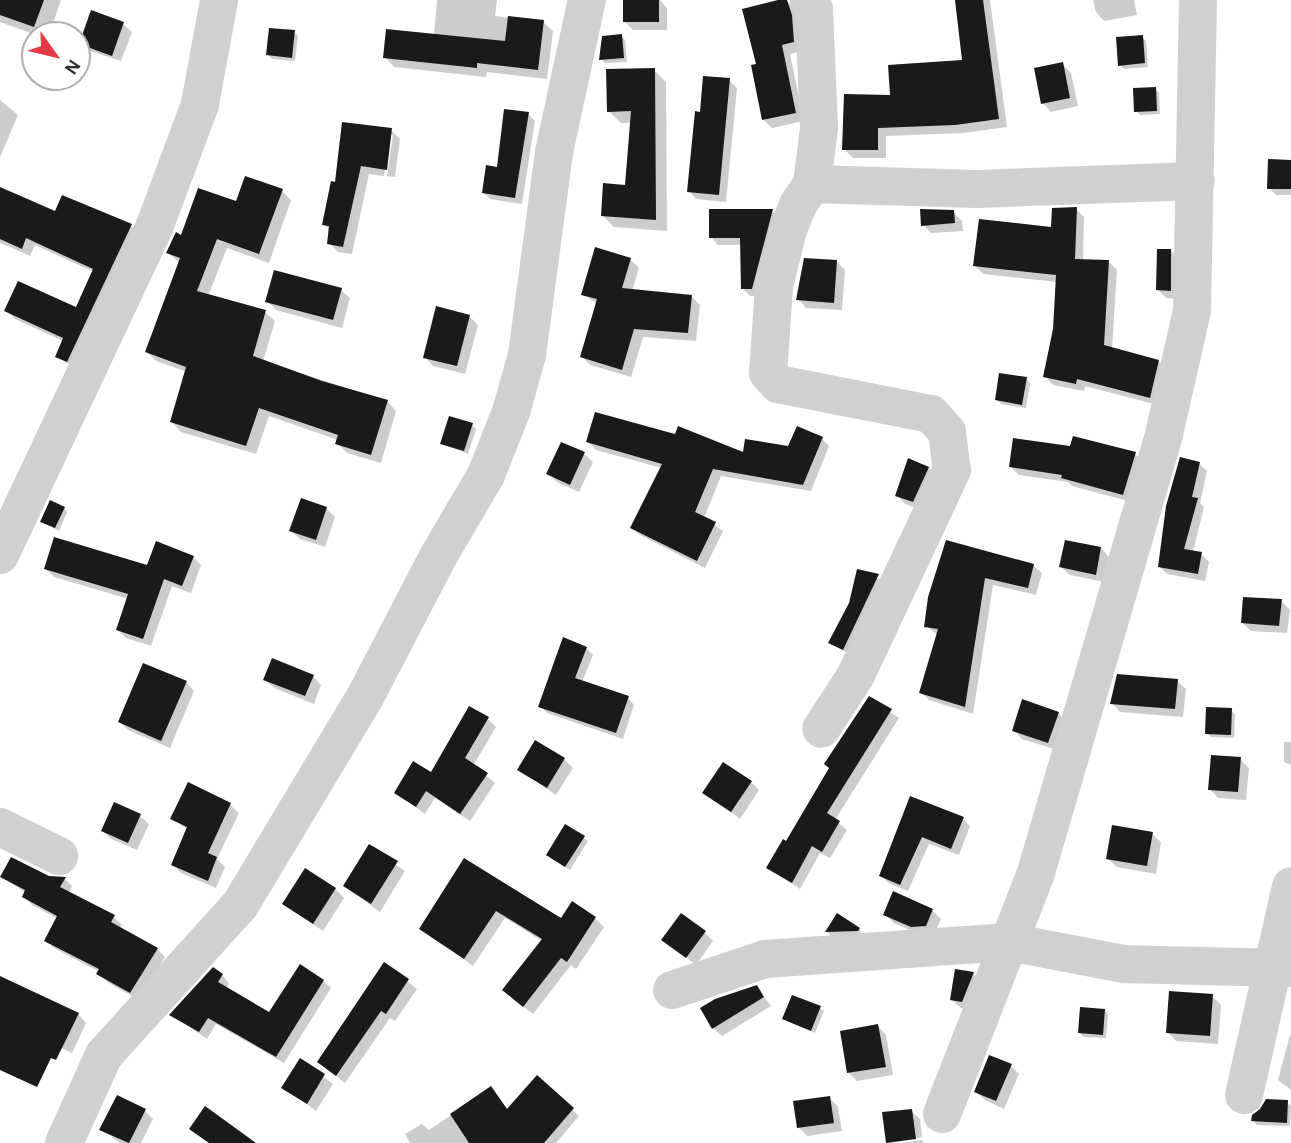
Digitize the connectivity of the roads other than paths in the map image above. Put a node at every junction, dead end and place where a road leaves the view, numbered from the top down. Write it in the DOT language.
graph roads {
  1 [pos="219,0"];
  2 [pos="587,0"];
  3 [pos="809,0"];
  4 [pos="1198,0"];
  5 [pos="1196,181"];
  6 [pos="812,184"];
  7 [pos="0,555"];
  8 [pos="821,729"];
  9 [pos="0,827"];
  10 [pos="60,856"];
  11 [pos="1291,886"];
  12 [pos="1009,942"];
  13 [pos="1282,968"];
  14 [pos="672,990"];
  15 [pos="1244,1095"];
  16 [pos="942,1114"];
  17 [pos="64,1143"];
  1 -- 7 [label="street"];
  2 -- 17 [label="street"];
  3 -- 6 [label="street"];
  4 -- 5 [label="street"];
  5 -- 6 [label="street"];
  5 -- 12 [label="street"];
  6 -- 8 [label="street"];
  9 -- 10 [label="street"];
  11 -- 13 [label="street"];
  12 -- 13 [label="street"];
  12 -- 14 [label="street"];
  12 -- 16 [label="street"];
  13 -- 15 [label="street"];
}
